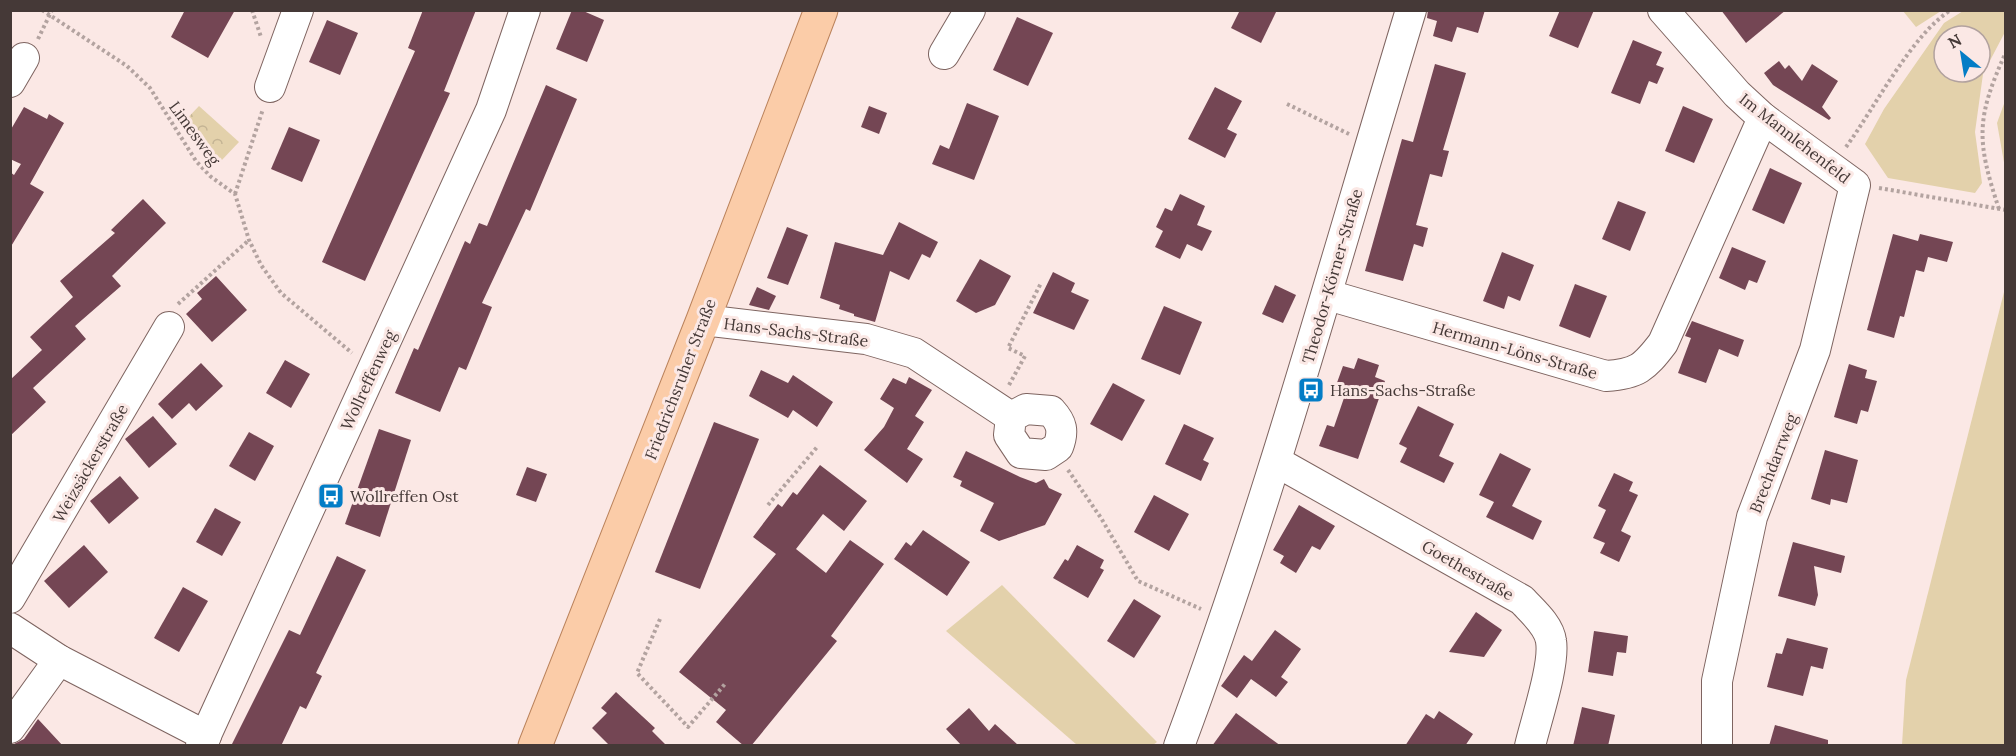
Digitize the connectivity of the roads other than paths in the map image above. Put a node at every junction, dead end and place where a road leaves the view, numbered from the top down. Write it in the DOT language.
graph roads {
  1 [pos="298,10"];
  2 [pos="525,10"];
  3 [pos="821,10"];
  4 [pos="970,10"];
  5 [pos="1411,10"];
  6 [pos="1663,10"];
  7 [pos="944,54"];
  8 [pos="270,87"];
  9 [pos="1763,118"];
  10 [pos="1843,176"];
  11 [pos="1328,295"];
  12 [pos="703,320"];
  13 [pos="169,327"];
  14 [pos="1004,412"];
  15 [pos="1277,462"];
  16 [pos="10,598"];
  17 [pos="10,628"];
  18 [pos="60,660"];
  19 [pos="10,728"];
  20 [pos="203,741"];
  21 [pos="535,746"];
  22 [pos="1179,746"];
  23 [pos="1530,746"];
  24 [pos="1717,746"];
  1 -- 8 [label="street"];
  2 -- 20 [label="street, Wollreffenweg"];
  3 -- 12 [label="main road, Friedrichsruher Straße"];
  4 -- 7 [label="street"];
  5 -- 11 [label="street, Theodor-Körner-Straße"];
  6 -- 9 [label="street, Im Mannlehenfeld"];
  9 -- 10 [label="street, Im Mannlehenfeld"];
  9 -- 11 [label="street, Hermann-Löns-Straße"];
  10 -- 24 [label="street, Brechdarrweg"];
  11 -- 15 [label="street, Theodor-Körner-Straße"];
  12 -- 14 [label="street, Hans-Sachs-Straße"];
  12 -- 21 [label="main road, Friedrichsruher Straße"];
  13 -- 16 [label="street, Weizsäckerstraße"];
  14 -- 14 [label="street"];
  15 -- 22 [label="street, Theodor-Körner-Straße"];
  15 -- 23 [label="street, Goethestraße"];
  17 -- 18 [label="street"];
  18 -- 19 [label="street"];
  18 -- 20 [label="street"];
}
